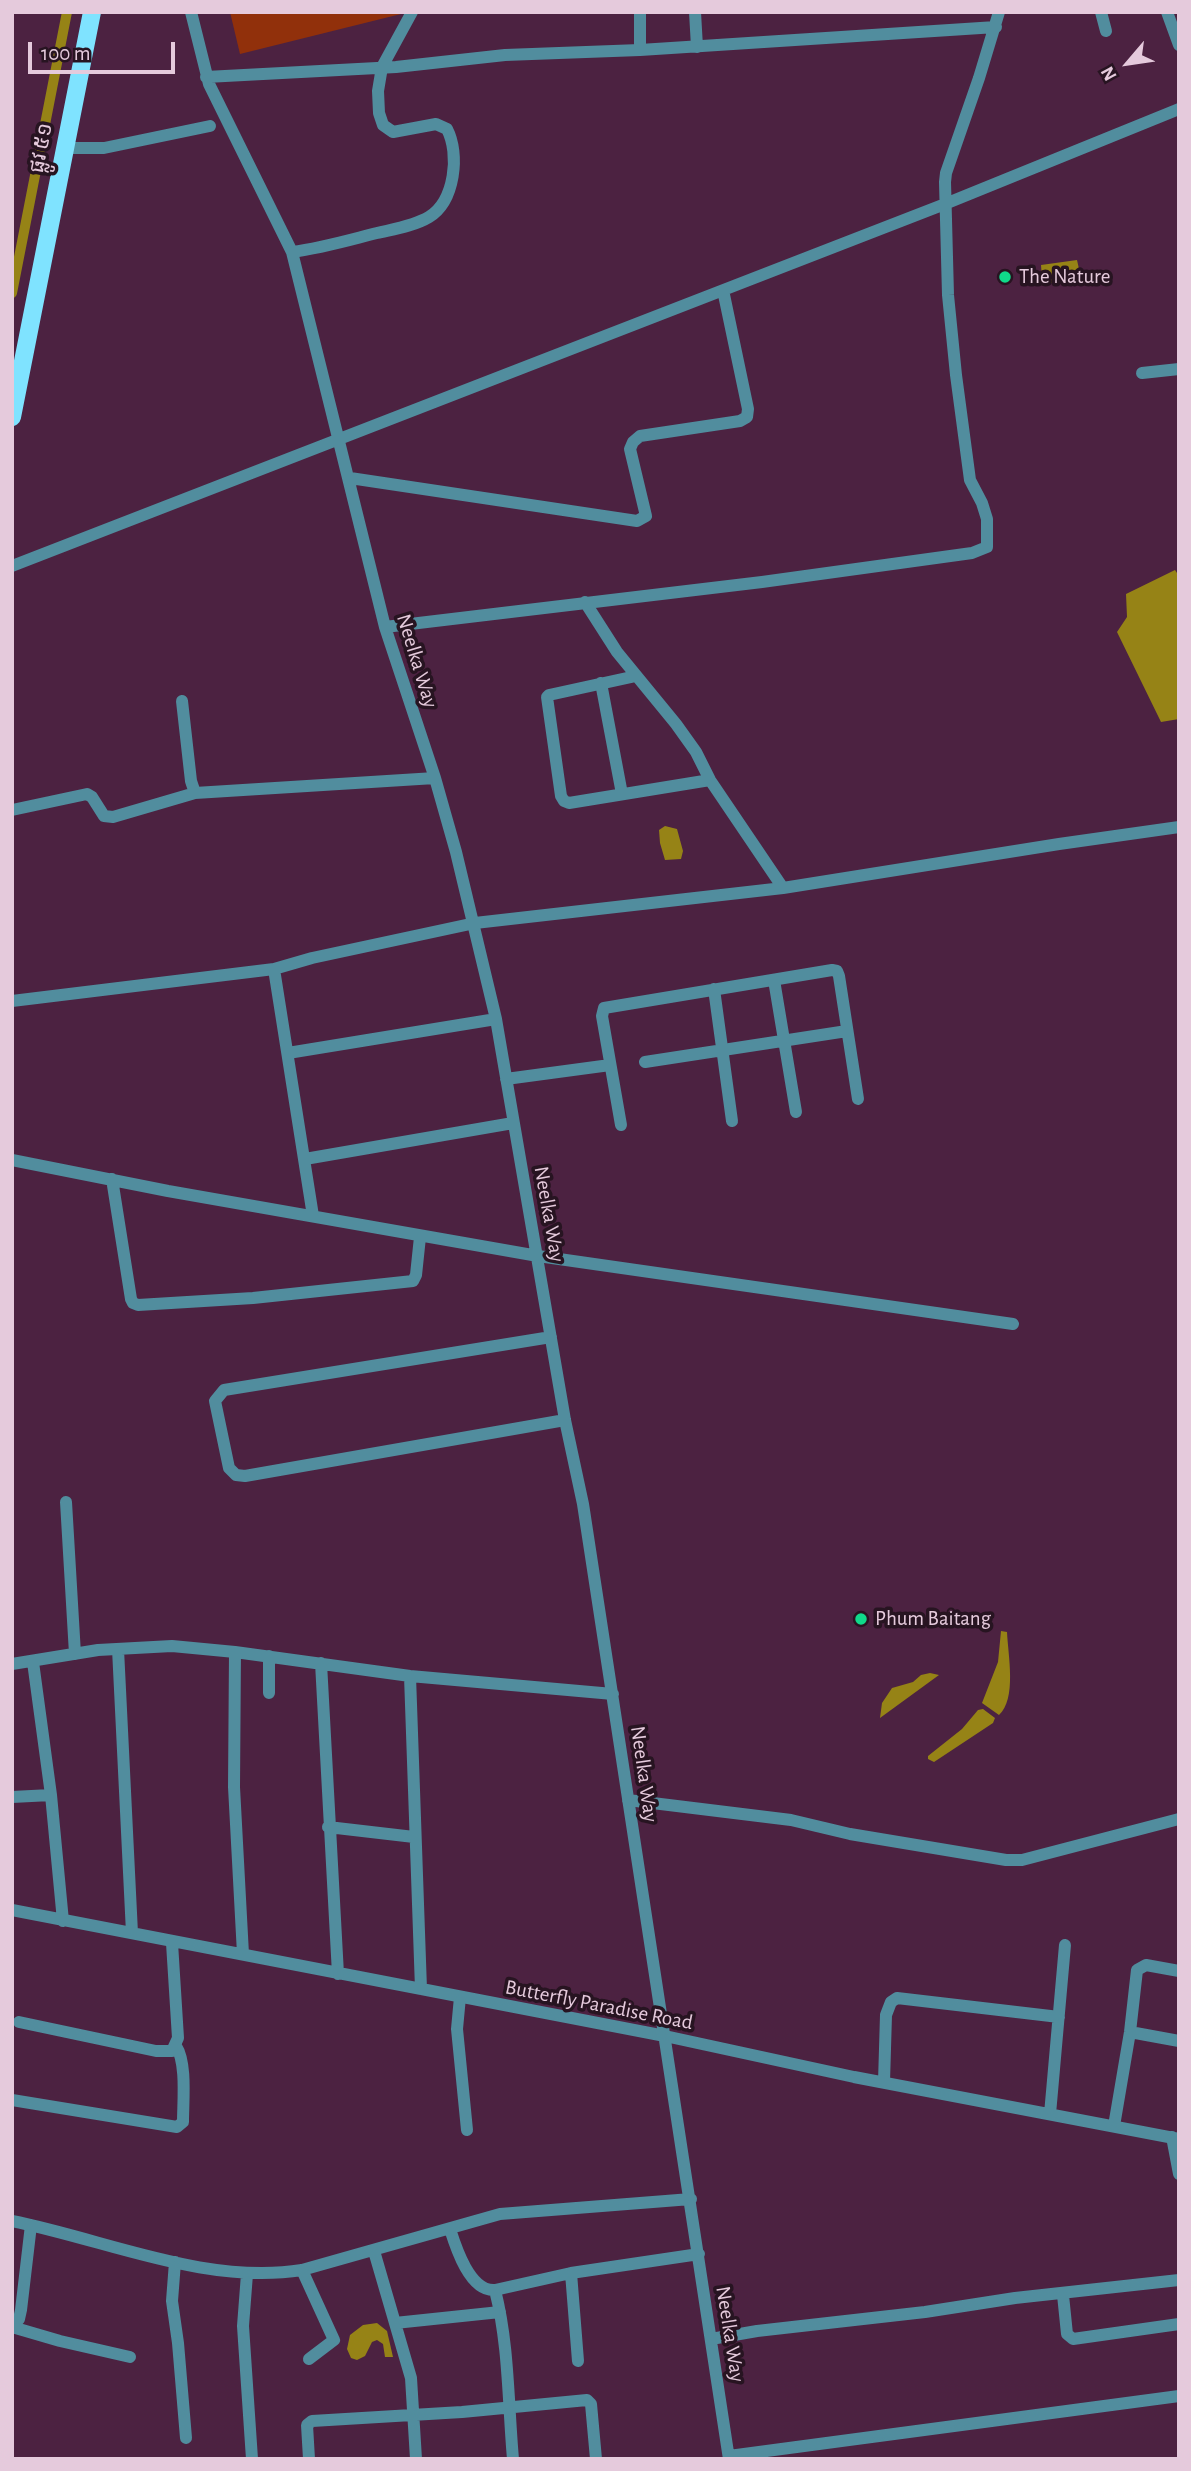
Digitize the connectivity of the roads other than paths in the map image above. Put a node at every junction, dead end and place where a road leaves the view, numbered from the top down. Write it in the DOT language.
graph roads {
  1 [pos="92,12"];
  2 [pos="191,12"];
  3 [pos="412,12"];
  4 [pos="639,12"];
  5 [pos="695,12"];
  6 [pos="999,12"];
  7 [pos="1101,12"];
  8 [pos="1167,12"];
  9 [pos="996,27"];
  10 [pos="1107,31"];
  11 [pos="1179,45"];
  12 [pos="696,47"];
  13 [pos="640,50"];
  14 [pos="382,67"];
  15 [pos="206,77"];
  16 [pos="1179,109"];
  17 [pos="210,126"];
  18 [pos="64,148"];
  19 [pos="945,204"];
  20 [pos="292,252"];
  21 [pos="723,290"];
  22 [pos="1179,369"];
  23 [pos="1142,373"];
  24 [pos="12,417"];
  25 [pos="340,439"];
  26 [pos="349,478"];
  27 [pos="12,566"];
  28 [pos="585,602"];
  29 [pos="385,627"];
  30 [pos="636,676"];
  31 [pos="601,683"];
  32 [pos="182,701"];
  33 [pos="435,778"];
  34 [pos="710,780"];
  35 [pos="195,793"];
  36 [pos="622,794"];
  37 [pos="12,810"];
  38 [pos="1179,827"];
  39 [pos="783,888"];
  40 [pos="475,923"];
  41 [pos="274,969"];
  42 [pos="774,980"];
  43 [pos="714,989"];
  44 [pos="12,1001"];
  45 [pos="496,1019"];
  46 [pos="847,1031"];
  47 [pos="785,1040"];
  48 [pos="721,1050"];
  49 [pos="288,1053"];
  50 [pos="645,1062"];
  51 [pos="610,1065"];
  52 [pos="506,1079"];
  53 [pos="858,1099"];
  54 [pos="796,1112"];
  55 [pos="732,1121"];
  56 [pos="513,1123"];
  57 [pos="621,1125"];
  58 [pos="306,1158"];
  59 [pos="12,1160"];
  60 [pos="112,1180"];
  61 [pos="313,1216"];
  62 [pos="420,1237"];
  63 [pos="538,1256"];
  64 [pos="1013,1324"];
  65 [pos="551,1337"];
  66 [pos="565,1420"];
  67 [pos="66,1502"];
  68 [pos="118,1649"];
  69 [pos="235,1652"];
  70 [pos="75,1654"];
  71 [pos="269,1656"];
  72 [pos="33,1662"];
  73 [pos="321,1663"];
  74 [pos="12,1664"];
  75 [pos="410,1676"];
  76 [pos="269,1693"];
  77 [pos="612,1694"];
  78 [pos="51,1795"];
  79 [pos="12,1797"];
  80 [pos="628,1800"];
  81 [pos="1179,1819"];
  82 [pos="328,1827"];
  83 [pos="414,1837"];
  84 [pos="12,1910"];
  85 [pos="63,1921"];
  86 [pos="132,1933"];
  87 [pos="172,1942"];
  88 [pos="1065,1945"];
  89 [pos="243,1954"];
  90 [pos="1179,1971"];
  91 [pos="338,1973"];
  92 [pos="421,1989"];
  93 [pos="460,1997"];
  94 [pos="1059,2017"];
  95 [pos="19,2022"];
  96 [pos="1130,2032"];
  97 [pos="666,2036"];
  98 [pos="1179,2041"];
  99 [pos="176,2046"];
  100 [pos="884,2082"];
  101 [pos="12,2100"];
  102 [pos="1050,2115"];
  103 [pos="1114,2126"];
  104 [pos="467,2130"];
  105 [pos="1176,2138"];
  106 [pos="1179,2174"];
  107 [pos="691,2199"];
  108 [pos="12,2221"];
  109 [pos="31,2225"];
  110 [pos="450,2229"];
  111 [pos="374,2251"];
  112 [pos="699,2255"];
  113 [pos="175,2262"];
  114 [pos="302,2270"];
  115 [pos="571,2273"];
  116 [pos="247,2274"];
  117 [pos="1179,2280"];
  118 [pos="495,2290"];
  119 [pos="1063,2295"];
  120 [pos="500,2312"];
  121 [pos="395,2323"];
  122 [pos="1179,2324"];
  123 [pos="12,2327"];
  124 [pos="711,2339"];
  125 [pos="130,2357"];
  126 [pos="309,2359"];
  127 [pos="578,2361"];
  128 [pos="1179,2396"];
  129 [pos="509,2407"];
  130 [pos="414,2414"];
  131 [pos="186,2438"];
  132 [pos="729,2458"];
  133 [pos="252,2459"];
  134 [pos="309,2459"];
  135 [pos="416,2459"];
  136 [pos="513,2459"];
  137 [pos="596,2459"];
  1 -- 18 [label="main road, ផ្លូវ ៥១"];
  2 -- 15 [label="street, Neelka Way"];
  3 -- 14 [label="street"];
  4 -- 13 [label="street"];
  5 -- 12 [label="street"];
  6 -- 9 [label="street"];
  7 -- 10 [label="street"];
  8 -- 11 [label="street"];
  9 -- 12 [label="street"];
  9 -- 19 [label="street"];
  12 -- 13 [label="street"];
  13 -- 14 [label="street"];
  14 -- 15 [label="street"];
  14 -- 20 [label="street"];
  15 -- 20 [label="street, Neelka Way"];
  16 -- 19 [label="street"];
  17 -- 18 [label="street"];
  18 -- 24 [label="main road, ផ្លូវ ៥១"];
  19 -- 21 [label="street"];
  19 -- 28 [label="street"];
  20 -- 25 [label="street, Neelka Way"];
  21 -- 25 [label="street"];
  21 -- 26 [label="street"];
  22 -- 23 [label="street"];
  25 -- 26 [label="street, Neelka Way"];
  25 -- 27 [label="street"];
  26 -- 29 [label="street, Neelka Way"];
  28 -- 29 [label="street"];
  28 -- 30 [label="street"];
  29 -- 33 [label="street, Neelka Way"];
  30 -- 31 [label="street"];
  30 -- 34 [label="street"];
  31 -- 36 [label="street"];
  31 -- 36 [label="street"];
  32 -- 35 [label="street"];
  33 -- 35 [label="street"];
  33 -- 40 [label="street, Neelka Way"];
  34 -- 36 [label="street"];
  34 -- 39 [label="street"];
  35 -- 37 [label="street"];
  38 -- 39 [label="street"];
  39 -- 40 [label="street"];
  40 -- 41 [label="street"];
  40 -- 45 [label="street, Neelka Way"];
  41 -- 44 [label="street"];
  41 -- 49 [label="street"];
  42 -- 43 [label="street"];
  42 -- 46 [label="street"];
  42 -- 47 [label="street"];
  43 -- 48 [label="street"];
  43 -- 51 [label="street"];
  45 -- 49 [label="street"];
  45 -- 52 [label="street, Neelka Way"];
  46 -- 47 [label="street"];
  46 -- 53 [label="street"];
  47 -- 48 [label="street"];
  47 -- 54 [label="street"];
  48 -- 50 [label="street"];
  48 -- 55 [label="street"];
  49 -- 58 [label="street"];
  51 -- 52 [label="street"];
  51 -- 57 [label="street"];
  52 -- 56 [label="street, Neelka Way"];
  56 -- 58 [label="street"];
  56 -- 63 [label="street, Neelka Way"];
  58 -- 61 [label="street"];
  59 -- 60 [label="street"];
  60 -- 61 [label="street"];
  60 -- 62 [label="street"];
  61 -- 62 [label="street"];
  62 -- 63 [label="street"];
  63 -- 64 [label="street"];
  63 -- 65 [label="street, Neelka Way"];
  65 -- 66 [label="street, Neelka Way"];
  65 -- 66 [label="street"];
  66 -- 77 [label="street, Neelka Way"];
  67 -- 70 [label="street"];
  68 -- 69 [label="street"];
  68 -- 70 [label="street"];
  68 -- 86 [label="street"];
  69 -- 71 [label="street"];
  69 -- 89 [label="street"];
  70 -- 72 [label="street"];
  71 -- 73 [label="street"];
  71 -- 76 [label="street"];
  72 -- 74 [label="street"];
  72 -- 78 [label="street"];
  73 -- 75 [label="street"];
  73 -- 82 [label="street"];
  75 -- 77 [label="street"];
  75 -- 83 [label="street"];
  77 -- 80 [label="street, Neelka Way"];
  78 -- 79 [label="street"];
  78 -- 85 [label="street"];
  80 -- 81 [label="street"];
  80 -- 97 [label="street, Neelka Way"];
  82 -- 83 [label="street"];
  82 -- 91 [label="street"];
  83 -- 92 [label="street"];
  84 -- 85 [label="street, Butterfly Paradise Road"];
  85 -- 86 [label="street, Butterfly Paradise Road"];
  86 -- 87 [label="street, Butterfly Paradise Road"];
  87 -- 89 [label="street, Butterfly Paradise Road"];
  87 -- 99 [label="street"];
  88 -- 94 [label="street"];
  89 -- 91 [label="street, Butterfly Paradise Road"];
  90 -- 96 [label="street"];
  91 -- 92 [label="street, Butterfly Paradise Road"];
  92 -- 93 [label="street, Butterfly Paradise Road"];
  93 -- 97 [label="street, Butterfly Paradise Road"];
  93 -- 104 [label="street"];
  94 -- 100 [label="street"];
  94 -- 102 [label="street"];
  95 -- 99 [label="street"];
  96 -- 98 [label="street"];
  96 -- 103 [label="street"];
  97 -- 100 [label="street, Butterfly Paradise Road"];
  97 -- 107 [label="street, Neelka Way"];
  99 -- 101 [label="street"];
  100 -- 102 [label="street, Butterfly Paradise Road"];
  102 -- 103 [label="street, Butterfly Paradise Road"];
  103 -- 105 [label="street, Butterfly Paradise Road"];
  105 -- 106 [label="street"];
  107 -- 110 [label="street"];
  107 -- 112 [label="street, Neelka Way"];
  108 -- 109 [label="street"];
  109 -- 113 [label="street"];
  109 -- 123 [label="street"];
  110 -- 111 [label="street"];
  110 -- 118 [label="street"];
  111 -- 114 [label="street"];
  111 -- 121 [label="street"];
  112 -- 115 [label="street"];
  112 -- 124 [label="street, Neelka Way"];
  113 -- 116 [label="street"];
  113 -- 131 [label="street"];
  114 -- 116 [label="street"];
  114 -- 126 [label="street"];
  115 -- 118 [label="street"];
  115 -- 127 [label="street"];
  116 -- 133 [label="street"];
  117 -- 119 [label="street"];
  118 -- 120 [label="street"];
  119 -- 122 [label="street"];
  119 -- 124 [label="street"];
  120 -- 121 [label="street"];
  120 -- 129 [label="street"];
  121 -- 130 [label="street"];
  123 -- 125 [label="street"];
  124 -- 132 [label="street, Neelka Way"];
  128 -- 132 [label="street"];
  129 -- 130 [label="street"];
  129 -- 136 [label="street"];
  129 -- 137 [label="street"];
  130 -- 134 [label="street"];
  130 -- 135 [label="street"];
}
